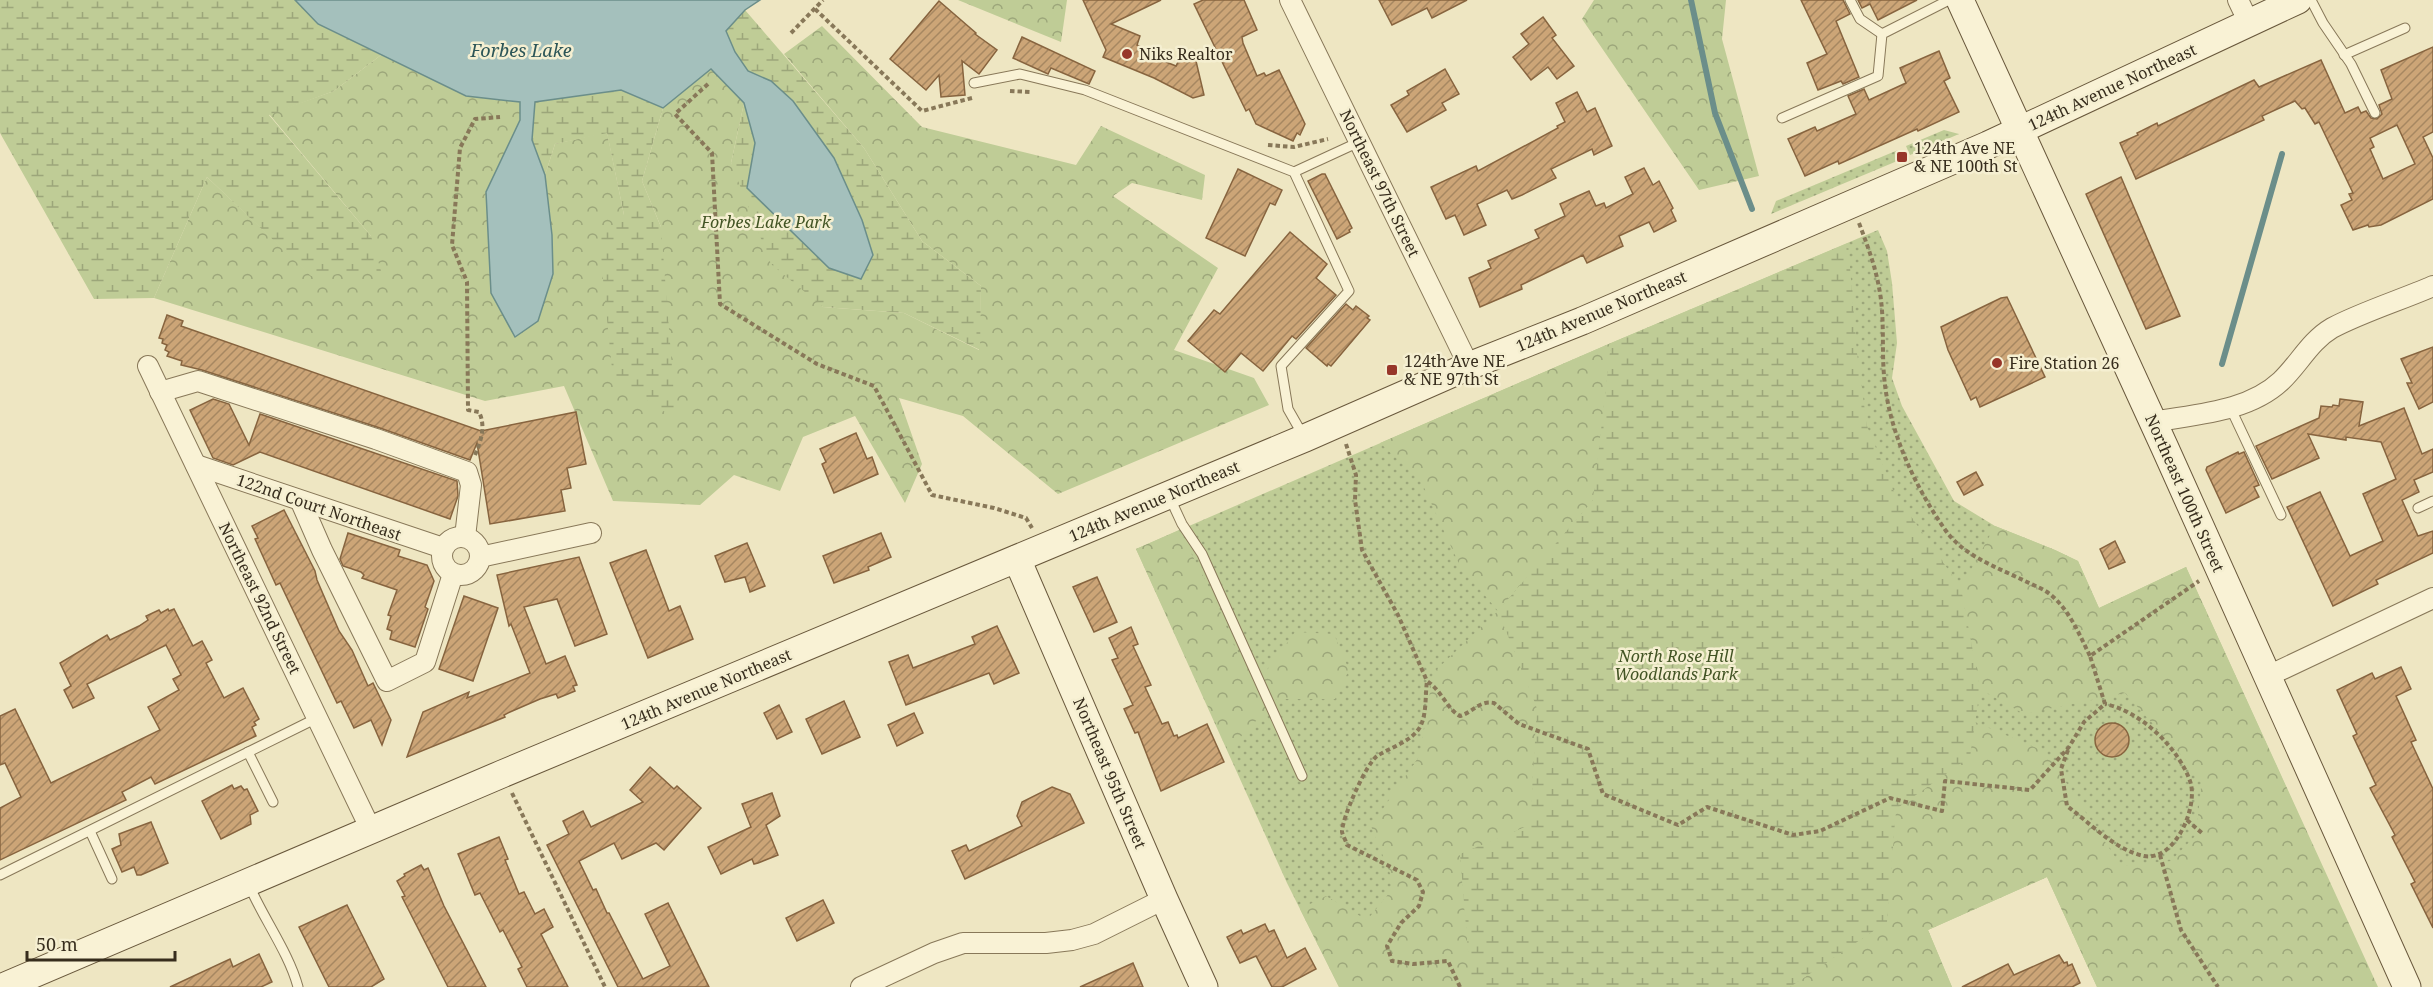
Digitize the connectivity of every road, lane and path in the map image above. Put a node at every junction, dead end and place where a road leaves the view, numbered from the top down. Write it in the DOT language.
graph roads {
  1 [pos="823,0"];
  2 [pos="1290,0"];
  3 [pos="1850,0"];
  4 [pos="1949,0"];
  5 [pos="1960,0"];
  6 [pos="2298,0"];
  7 [pos="2311,0"];
  8 [pos="814,9"];
  9 [pos="2243,12"];
  10 [pos="2405,28"];
  11 [pos="791,33"];
  12 [pos="1882,34"];
  13 [pos="2344,55"];
  14 [pos="974,83"];
  15 [pos="708,84"];
  16 [pos="2375,113"];
  17 [pos="500,117"];
  18 [pos="1782,118"];
  19 [pos="2020,130"];
  20 [pos="1359,142"];
  21 [pos="1294,172"];
  22 [pos="1852,203"];
  23 [pos="2433,286"];
  24 [pos="147,366"];
  25 [pos="1469,366"];
  26 [pos="160,392"];
  27 [pos="2230,407"];
  28 [pos="2153,422"];
  29 [pos="1338,424"];
  30 [pos="1305,438"];
  31 [pos="196,465"];
  32 [pos="467,472"];
  33 [pos="1168,494"];
  34 [pos="2433,501"];
  35 [pos="301,502"];
  36 [pos="2418,508"];
  37 [pos="2281,515"];
  38 [pos="1032,529"];
  39 [pos="591,533"];
  40 [pos="465,537"];
  41 [pos="443,548"];
  42 [pos="480,557"];
  43 [pos="1017,559"];
  44 [pos="453,574"];
  45 [pos="2199,581"];
  46 [pos="2433,598"];
  47 [pos="2090,656"];
  48 [pos="2268,676"];
  49 [pos="1426,681"];
  50 [pos="2105,704"];
  51 [pos="317,718"];
  52 [pos="2069,747"];
  53 [pos="248,752"];
  54 [pos="502,774"];
  55 [pos="1302,776"];
  56 [pos="273,802"];
  57 [pos="2187,820"];
  58 [pos="371,830"];
  59 [pos="90,831"];
  60 [pos="2203,834"];
  61 [pos="2160,855"];
  62 [pos="0,875"];
  63 [pos="112,879"];
  64 [pos="248,883"];
  65 [pos="1164,899"];
  66 [pos="3,987"];
  67 [pos="298,987"];
  68 [pos="606,987"];
  69 [pos="861,987"];
  70 [pos="1204,987"];
  71 [pos="1460,987"];
  72 [pos="2218,987"];
  73 [pos="2407,987"];
  1 -- 8 [label="path"];
  2 -- 20 [label="street, Northeast 97th Street"];
  3 -- 12 [label="lane"];
  4 -- 12 [label="lane"];
  5 -- 19 [label="main road, Northeast 100th Street"];
  6 -- 9 [label="main road, 124th Avenue Northeast"];
  7 -- 13 [label="lane"];
  8 -- 11 [label="path"];
  8 -- 14 [label="path"];
  9 -- 19 [label="main road, 124th Avenue Northeast"];
  10 -- 13 [label="lane"];
  12 -- 18 [label="lane"];
  13 -- 16 [label="lane"];
  14 -- 21 [label="lane"];
  15 -- 38 [label="path"];
  17 -- 32 [label="path"];
  19 -- 22 [label="main road, 124th Avenue Northeast"];
  19 -- 28 [label="main road, Northeast 100th Street"];
  20 -- 21 [label="lane"];
  20 -- 25 [label="street, Northeast 97th Street"];
  21 -- 30 [label="lane"];
  22 -- 25 [label="main road, 124th Avenue Northeast"];
  22 -- 47 [label="path"];
  23 -- 27 [label="street"];
  24 -- 26 [label="street, Northeast 92nd Street"];
  25 -- 29 [label="main road, 124th Avenue Northeast"];
  26 -- 31 [label="street, Northeast 92nd Street"];
  26 -- 32 [label="street"];
  27 -- 28 [label="street"];
  27 -- 37 [label="lane"];
  28 -- 48 [label="main road, Northeast 100th Street"];
  29 -- 30 [label="main road, 124th Avenue Northeast"];
  29 -- 49 [label="path"];
  30 -- 33 [label="main road, 124th Avenue Northeast"];
  31 -- 35 [label="street, 122nd Court Northeast"];
  31 -- 51 [label="street, Northeast 92nd Street"];
  32 -- 40 [label="street"];
  33 -- 43 [label="main road, 124th Avenue Northeast"];
  33 -- 55 [label="lane"];
  34 -- 36 [label="lane"];
  35 -- 41 [label="street, 122nd Court Northeast"];
  35 -- 44 [label="street"];
  39 -- 42 [label="street"];
  40 -- 41 [label="street"];
  40 -- 42 [label="street"];
  41 -- 44 [label="street"];
  42 -- 44 [label="street"];
  43 -- 54 [label="main road, 124th Avenue Northeast"];
  43 -- 65 [label="main road, Northeast 95th Street"];
  45 -- 47 [label="path"];
  46 -- 48 [label="street"];
  47 -- 50 [label="path"];
  48 -- 73 [label="main road, Northeast 100th Street"];
  49 -- 52 [label="path"];
  49 -- 71 [label="path"];
  50 -- 52 [label="path"];
  50 -- 57 [label="path"];
  51 -- 53 [label="lane"];
  51 -- 58 [label="street, Northeast 92nd Street"];
  52 -- 61 [label="path"];
  53 -- 56 [label="lane"];
  53 -- 59 [label="lane"];
  54 -- 58 [label="main road, 124th Avenue Northeast"];
  54 -- 68 [label="path"];
  57 -- 60 [label="path"];
  57 -- 61 [label="path"];
  58 -- 64 [label="main road, 124th Avenue Northeast"];
  59 -- 62 [label="lane"];
  59 -- 63 [label="lane"];
  61 -- 72 [label="path"];
  64 -- 66 [label="main road, 124th Avenue Northeast"];
  64 -- 67 [label="lane"];
  65 -- 69 [label="street"];
  65 -- 70 [label="main road, Northeast 95th Street"];
}
